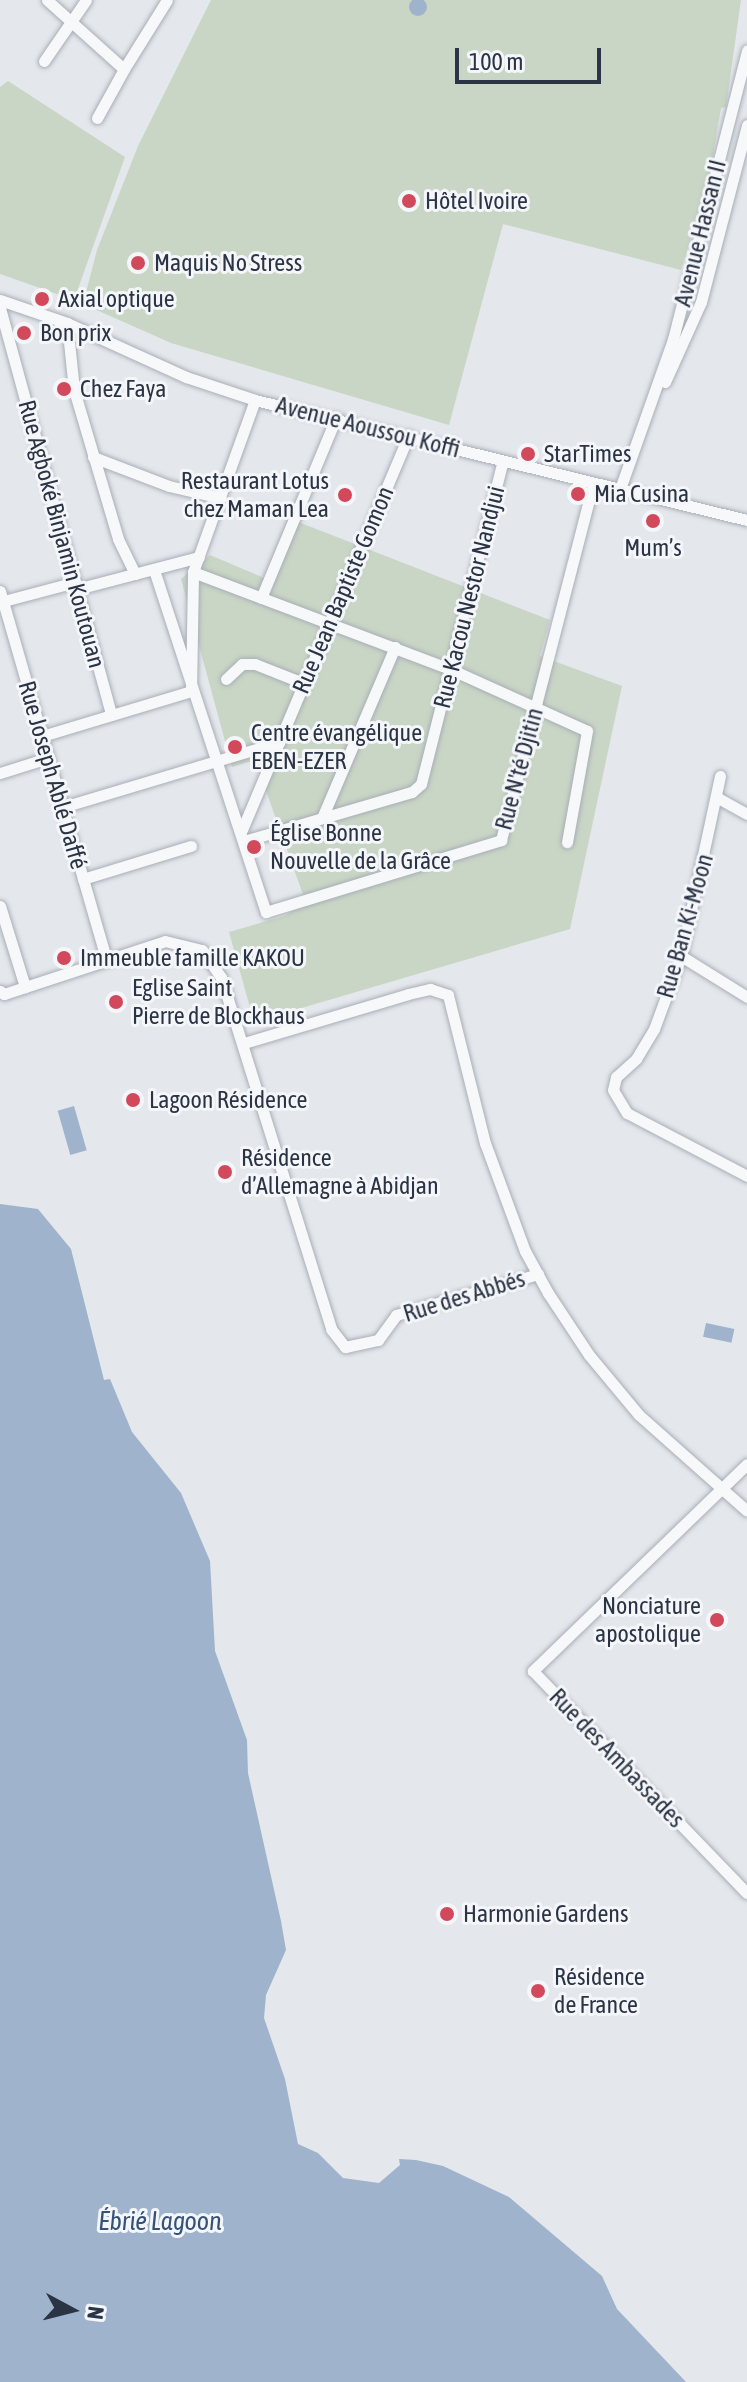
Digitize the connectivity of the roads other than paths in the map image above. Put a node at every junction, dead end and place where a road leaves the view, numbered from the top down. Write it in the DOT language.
graph roads {
  1 [pos="47,0"];
  2 [pos="86,0"];
  3 [pos="167,0"];
  4 [pos="72,22"];
  5 [pos="747,50"];
  6 [pos="44,61"];
  7 [pos="124,69"];
  8 [pos="97,118"];
  9 [pos="747,125"];
  10 [pos="0,300"];
  11 [pos="0,308"];
  12 [pos="67,323"];
  13 [pos="255,400"];
  14 [pos="649,415"];
  15 [pos="336,418"];
  16 [pos="408,436"];
  17 [pos="93,457"];
  18 [pos="503,461"];
  19 [pos="593,484"];
  20 [pos="620,489"];
  21 [pos="221,498"];
  22 [pos="747,520"];
  23 [pos="199,557"];
  24 [pos="154,570"];
  25 [pos="193,572"];
  26 [pos="135,574"];
  27 [pos="76,585"];
  28 [pos="1,598"];
  29 [pos="261,598"];
  30 [pos="329,621"];
  31 [pos="395,647"];
  32 [pos="450,669"];
  33 [pos="226,679"];
  34 [pos="303,683"];
  35 [pos="191,691"];
  36 [pos="535,708"];
  37 [pos="111,715"];
  38 [pos="42,736"];
  39 [pos="279,742"];
  40 [pos="48,758"];
  41 [pos="216,762"];
  42 [pos="0,773"];
  43 [pos="720,776"];
  44 [pos="718,798"];
  45 [pos="63,807"];
  46 [pos="747,814"];
  47 [pos="322,818"];
  48 [pos="242,837"];
  49 [pos="567,842"];
  50 [pos="191,846"];
  51 [pos="83,879"];
  52 [pos="0,906"];
  53 [pos="681,956"];
  54 [pos="106,959"];
  55 [pos="25,987"];
  56 [pos="0,991"];
  57 [pos="747,997"];
  58 [pos="244,1043"];
  59 [pos="747,1176"];
  60 [pos="538,1274"];
  61 [pos="747,1464"];
  62 [pos="719,1491"];
  63 [pos="747,1511"];
  64 [pos="747,1893"];
  1 -- 4 [label="street"];
  2 -- 4 [label="street"];
  3 -- 7 [label="street"];
  4 -- 6 [label="street"];
  4 -- 7 [label="street"];
  5 -- 14 [label="street, Avenue Hassan II"];
  7 -- 8 [label="street"];
  9 -- 14 [label="street, Avenue Hassan II"];
  10 -- 12 [label="street, Avenue Aoussou Koffi"];
  11 -- 27 [label="street, Rue Agboké Binjamin Koutouan"];
  12 -- 13 [label="street, Avenue Aoussou Koffi"];
  12 -- 17 [label="street"];
  13 -- 15 [label="street, Avenue Aoussou Koffi"];
  13 -- 21 [label="street"];
  14 -- 20 [label="street, Avenue Hassan II"];
  15 -- 16 [label="street, Avenue Aoussou Koffi"];
  15 -- 29 [label="street"];
  16 -- 18 [label="street, Avenue Aoussou Koffi"];
  16 -- 30 [label="street, Rue Jean Baptiste Gomon"];
  17 -- 21 [label="street"];
  17 -- 26 [label="street"];
  18 -- 19 [label="street, Avenue Aoussou Koffi"];
  18 -- 32 [label="street, Rue Kacou Nestor Nandjui"];
  19 -- 20 [label="street, Avenue Aoussou Koffi"];
  19 -- 36 [label="street, Rue N'té Djitin"];
  20 -- 22 [label="street, Avenue Aoussou Koffi"];
  21 -- 23 [label="street"];
  23 -- 24 [label="street"];
  23 -- 25 [label="street"];
  24 -- 26 [label="street"];
  24 -- 35 [label="street, Rue N'té Djitin"];
  25 -- 29 [label="street"];
  25 -- 35 [label="street"];
  26 -- 27 [label="street"];
  27 -- 28 [label="street"];
  27 -- 37 [label="street, Rue Agboké Binjamin Koutouan"];
  28 -- 38 [label="street, Rue Joseph Ablé Daffé"];
  29 -- 30 [label="street"];
  30 -- 31 [label="street"];
  30 -- 34 [label="street, Rue Jean Baptiste Gomon"];
  31 -- 32 [label="street"];
  31 -- 47 [label="street"];
  32 -- 36 [label="street"];
  32 -- 47 [label="street, Rue Kacou Nestor Nandjui"];
  33 -- 34 [label="street"];
  34 -- 39 [label="street, Rue Jean Baptiste Gomon"];
  35 -- 37 [label="street"];
  35 -- 41 [label="street, Rue N'té Djitin"];
  36 -- 48 [label="street, Rue N'té Djitin"];
  36 -- 49 [label="street"];
  37 -- 38 [label="street"];
  38 -- 40 [label="street, Rue Joseph Ablé Daffé"];
  39 -- 41 [label="street"];
  39 -- 48 [label="street, Rue Jean Baptiste Gomon"];
  40 -- 42 [label="street"];
  40 -- 45 [label="street, Rue Joseph Ablé Daffé"];
  41 -- 45 [label="street"];
  41 -- 48 [label="street, Rue N'té Djitin"];
  43 -- 44 [label="street, Rue Ban Ki-Moon"];
  44 -- 46 [label="street"];
  44 -- 53 [label="street, Rue Ban Ki-Moon"];
  45 -- 51 [label="street, Rue Joseph Ablé Daffé"];
  47 -- 48 [label="street, Rue Kacou Nestor Nandjui"];
  50 -- 51 [label="street"];
  51 -- 54 [label="street, Rue Joseph Ablé Daffé"];
  52 -- 55 [label="street"];
  53 -- 57 [label="street"];
  53 -- 59 [label="street, Rue Ban Ki-Moon"];
  54 -- 55 [label="street, Rue des Abbés"];
  54 -- 58 [label="street, Rue des Abbés"];
  55 -- 56 [label="street, Rue des Abbés"];
  58 -- 60 [label="street"];
  58 -- 60 [label="street, Rue des Abbés"];
  60 -- 62 [label="street"];
  61 -- 62 [label="street"];
  62 -- 63 [label="street"];
  62 -- 64 [label="street, Rue des Ambassades"];
}
